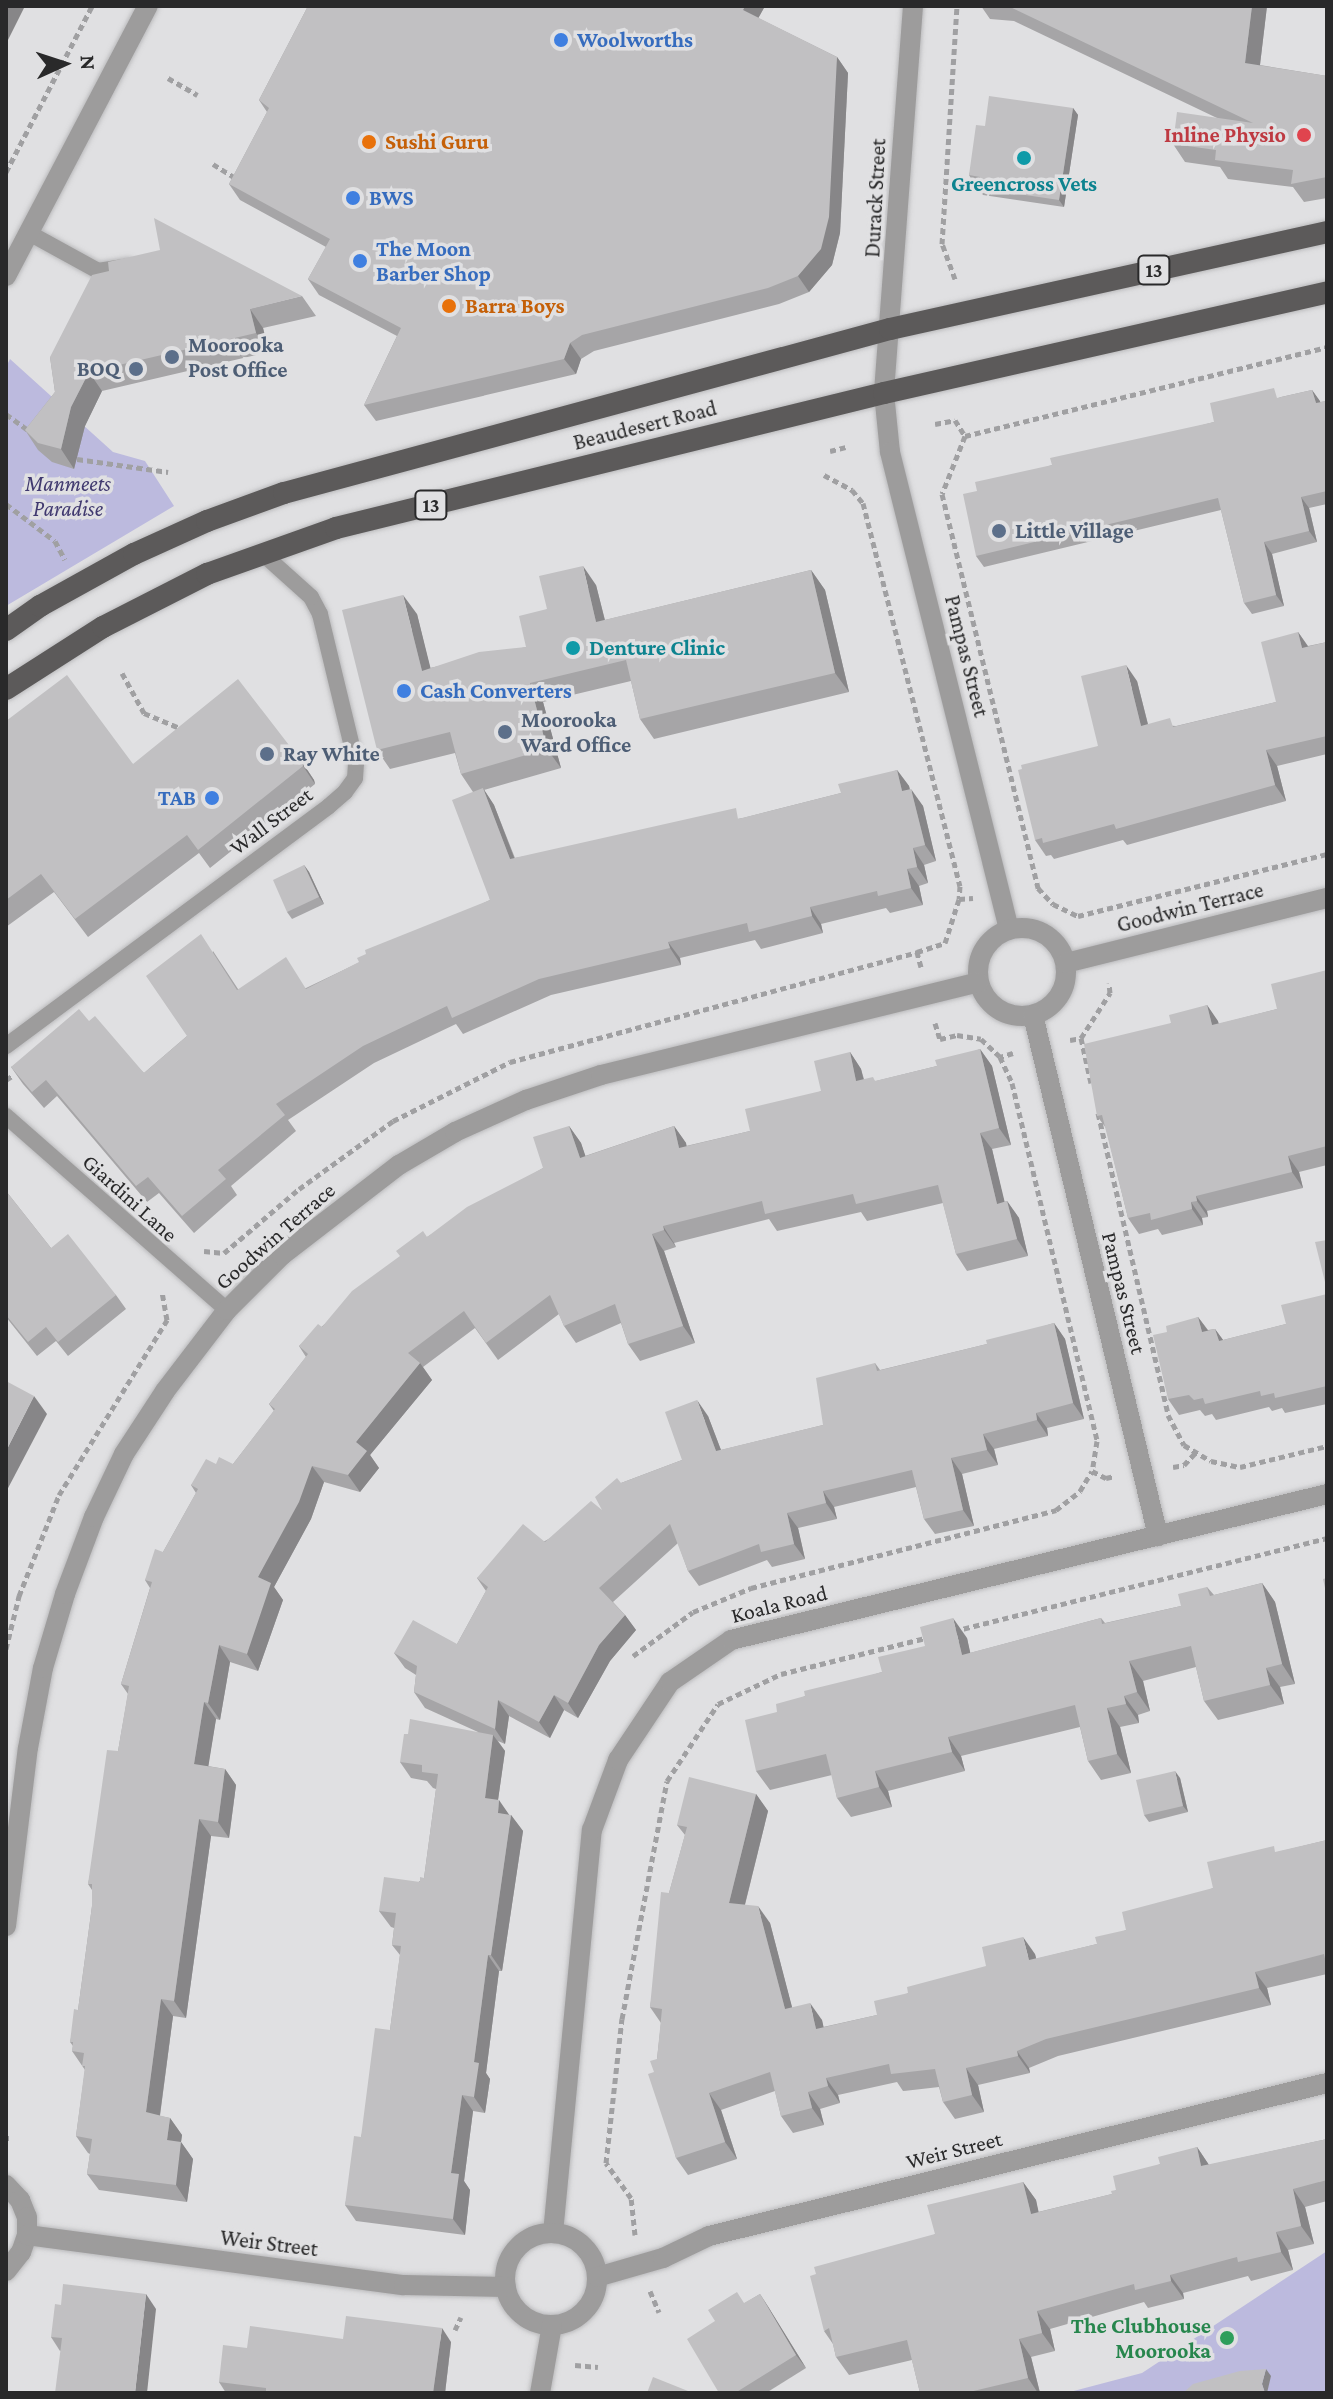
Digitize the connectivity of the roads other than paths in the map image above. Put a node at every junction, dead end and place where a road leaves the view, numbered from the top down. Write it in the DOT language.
graph roads {
  1 [pos="148,6"];
  2 [pos="913,6"];
  3 [pos="1327,232"];
  4 [pos="29,233"];
  5 [pos="141,264"];
  6 [pos="6,276"];
  7 [pos="1327,292"];
  8 [pos="890,329"];
  9 [pos="884,393"];
  10 [pos="263,554"];
  11 [pos="6,630"];
  12 [pos="6,689"];
  13 [pos="1327,898"];
  14 [pos="1009,929"];
  15 [pos="1066,963"];
  16 [pos="979,982"];
  17 [pos="1033,1015"];
  18 [pos="6,1046"];
  19 [pos="6,1116"];
  20 [pos="227,1310"];
  21 [pos="1327,1494"];
  22 [pos="1158,1536"];
  23 [pos="6,1926"];
  24 [pos="1327,2083"];
  25 [pos="6,2185"];
  26 [pos="553,2233"];
  27 [pos="27,2235"];
  28 [pos="6,2271"];
  29 [pos="597,2277"];
  30 [pos="506,2287"];
  31 [pos="552,2325"];
  32 [pos="540,2393"];
  1 -- 4 [label="street"];
  2 -- 8 [label="street, Durack Street"];
  3 -- 8 [label="highway, Beaudesert Road / 13"];
  4 -- 5 [label="lane"];
  4 -- 6 [label="street"];
  7 -- 9 [label="highway, Beaudesert Road / 13"];
  8 -- 9 [label="street, Durack Street"];
  8 -- 11 [label="highway, Beaudesert Road / 13"];
  9 -- 10 [label="highway, Beaudesert Road / 13"];
  9 -- 14 [label="street, Pampas Street"];
  10 -- 12 [label="highway, Beaudesert Road / 13"];
  10 -- 18 [label="lane, Wall Street"];
  13 -- 15 [label="street, Goodwin Terrace"];
  14 -- 15 [label="street"];
  14 -- 16 [label="street"];
  15 -- 17 [label="street"];
  16 -- 17 [label="street"];
  16 -- 20 [label="street, Goodwin Terrace"];
  17 -- 22 [label="street, Pampas Street"];
  19 -- 20 [label="lane, Giardini Lane"];
  20 -- 23 [label="street, Goodwin Terrace"];
  21 -- 22 [label="street, Koala Road"];
  22 -- 26 [label="street, Koala Road"];
  24 -- 29 [label="street, Weir Street"];
  25 -- 27 [label="street"];
  26 -- 29 [label="street"];
  26 -- 30 [label="street"];
  27 -- 28 [label="street"];
  27 -- 30 [label="street, Weir Street"];
  29 -- 31 [label="street"];
  30 -- 31 [label="street"];
  31 -- 32 [label="street"];
}
